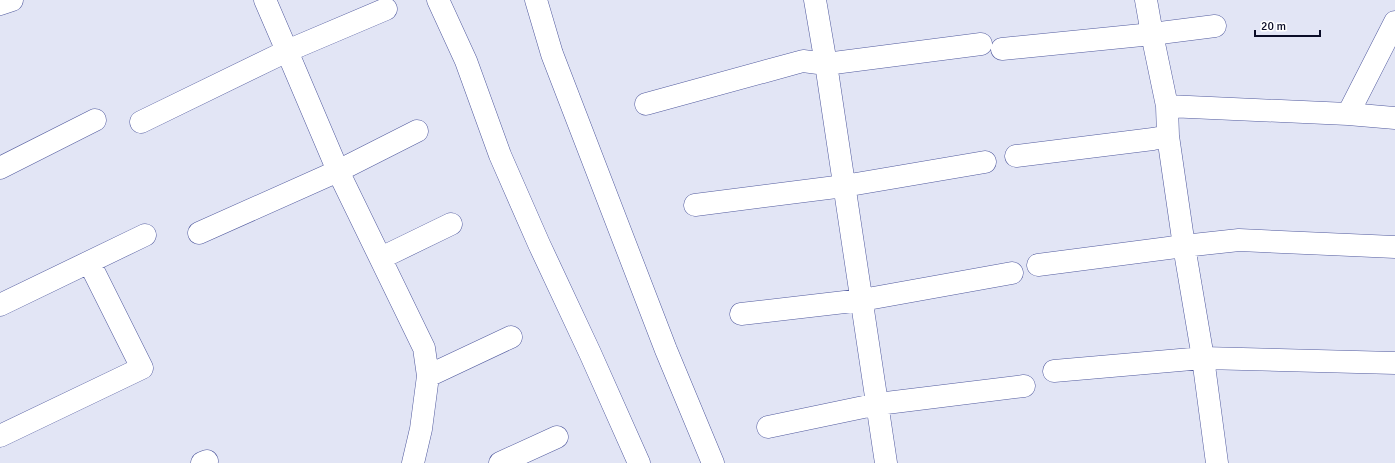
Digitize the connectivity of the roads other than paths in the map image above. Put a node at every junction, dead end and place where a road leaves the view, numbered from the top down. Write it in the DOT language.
graph roads {
  1 [pos="12,0"];
  2 [pos="265,0"];
  3 [pos="438,0"];
  4 [pos="536,0"];
  5 [pos="815,0"];
  6 [pos="1146,0"];
  7 [pos="0,4"];
  8 [pos="386,9"];
  9 [pos="1395,22"];
  10 [pos="1215,26"];
  11 [pos="1152,34"];
  12 [pos="981,44"];
  13 [pos="1002,49"];
  14 [pos="287,51"];
  15 [pos="826,64"];
  16 [pos="646,104"];
  17 [pos="1166,106"];
  18 [pos="1348,114"];
  19 [pos="1395,118"];
  20 [pos="95,120"];
  21 [pos="141,122"];
  22 [pos="417,131"];
  23 [pos="1168,136"];
  24 [pos="1016,156"];
  25 [pos="985,162"];
  26 [pos="0,168"];
  27 [pos="338,171"];
  28 [pos="844,186"];
  29 [pos="695,205"];
  30 [pos="451,224"];
  31 [pos="199,233"];
  32 [pos="145,235"];
  33 [pos="1184,246"];
  34 [pos="1395,248"];
  35 [pos="381,258"];
  36 [pos="89,262"];
  37 [pos="1038,265"];
  38 [pos="1012,273"];
  39 [pos="862,300"];
  40 [pos="0,305"];
  41 [pos="741,314"];
  42 [pos="511,337"];
  43 [pos="1203,358"];
  44 [pos="1395,363"];
  45 [pos="1054,371"];
  46 [pos="428,376"];
  47 [pos="1024,386"];
  48 [pos="878,404"];
  49 [pos="768,427"];
  50 [pos="0,436"];
  51 [pos="557,437"];
  52 [pos="413,463"];
  53 [pos="500,463"];
  54 [pos="639,463"];
  55 [pos="712,463"];
  56 [pos="886,463"];
  57 [pos="1217,463"];
  1 -- 7 [label="street"];
  2 -- 14 [label="street"];
  3 -- 54 [label="street"];
  4 -- 55 [label="street"];
  5 -- 15 [label="street"];
  6 -- 11 [label="street"];
  8 -- 14 [label="street"];
  9 -- 18 [label="street"];
  10 -- 11 [label="street"];
  11 -- 13 [label="street"];
  11 -- 17 [label="street"];
  12 -- 15 [label="street"];
  14 -- 21 [label="street"];
  14 -- 27 [label="street"];
  15 -- 16 [label="street"];
  15 -- 28 [label="street"];
  17 -- 18 [label="street"];
  17 -- 23 [label="street"];
  18 -- 19 [label="street"];
  20 -- 26 [label="street"];
  22 -- 27 [label="street"];
  23 -- 24 [label="street"];
  23 -- 33 [label="street"];
  25 -- 28 [label="street"];
  27 -- 31 [label="street"];
  27 -- 35 [label="street"];
  28 -- 29 [label="street"];
  28 -- 39 [label="street"];
  30 -- 35 [label="street"];
  32 -- 36 [label="street"];
  33 -- 34 [label="street"];
  33 -- 37 [label="street"];
  33 -- 43 [label="street"];
  35 -- 46 [label="street"];
  36 -- 40 [label="street"];
  36 -- 50 [label="street"];
  38 -- 39 [label="street"];
  39 -- 41 [label="street"];
  39 -- 48 [label="street"];
  42 -- 46 [label="street"];
  43 -- 44 [label="street"];
  43 -- 45 [label="street"];
  43 -- 57 [label="street"];
  46 -- 52 [label="street"];
  47 -- 48 [label="street"];
  48 -- 49 [label="street"];
  48 -- 56 [label="street"];
  51 -- 53 [label="street"];
}
